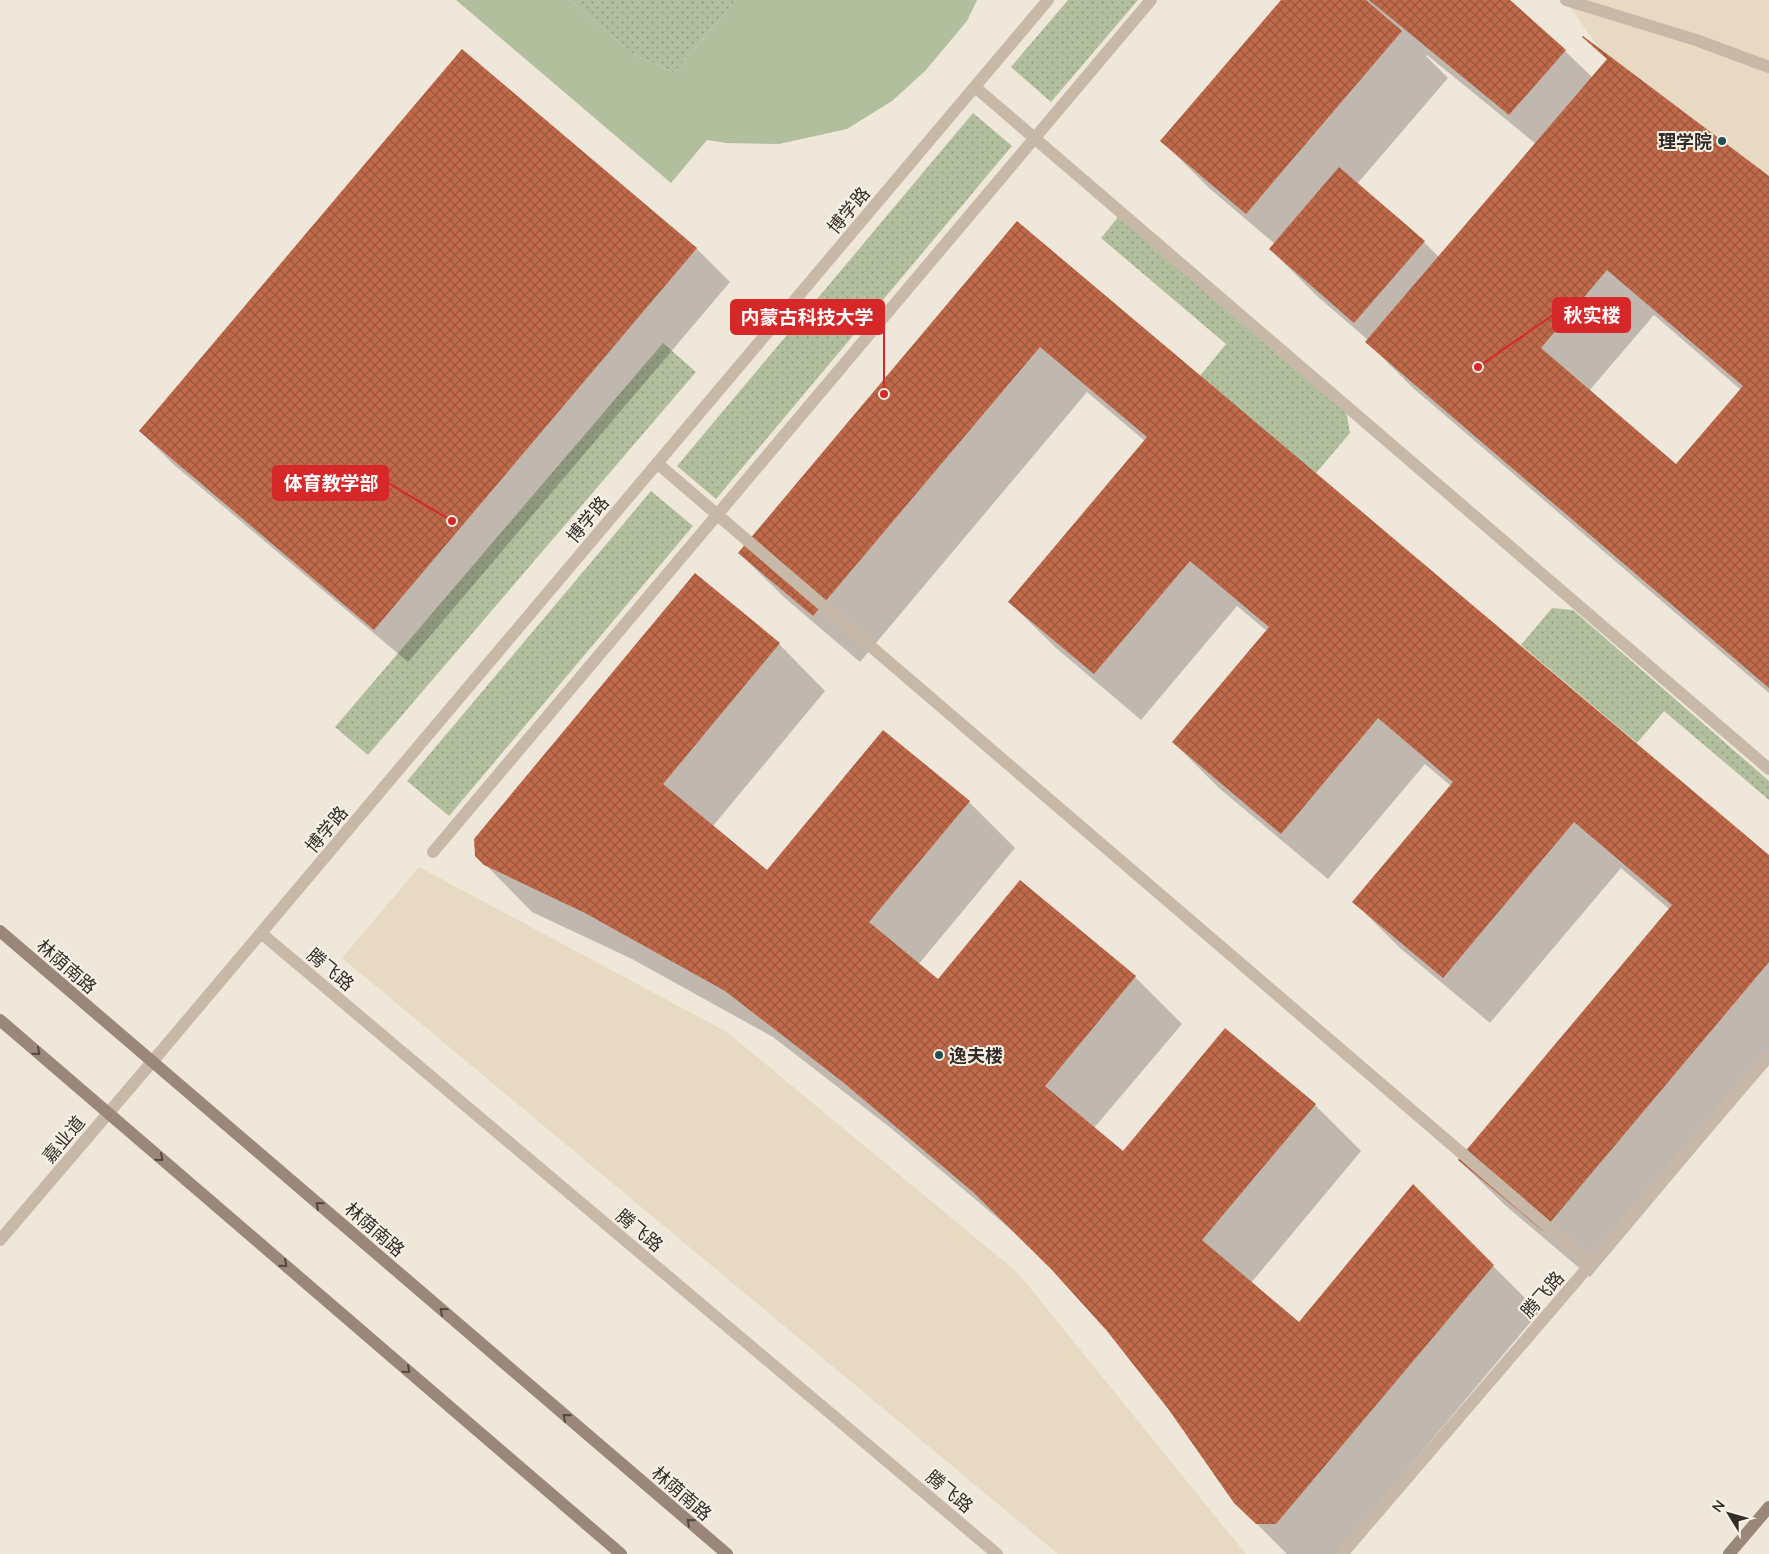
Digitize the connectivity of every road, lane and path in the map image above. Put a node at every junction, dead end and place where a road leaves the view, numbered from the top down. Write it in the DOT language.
graph roads {
  1 [pos="1048,0"];
  2 [pos="1151,0"];
  3 [pos="1566,0"];
  4 [pos="1769,67"];
  5 [pos="974,87"];
  6 [pos="1034,138"];
  7 [pos="657,463"];
  8 [pos="1769,769"];
  9 [pos="433,852"];
  10 [pos="0,931"];
  11 [pos="261,933"];
  12 [pos="0,1020"];
  13 [pos="1769,1056"];
  14 [pos="152,1062"];
  15 [pos="108,1113"];
  16 [pos="0,1240"];
  17 [pos="1591,1264"];
  18 [pos="1769,1507"];
  19 [pos="621,1554"];
  20 [pos="727,1554"];
  21 [pos="997,1554"];
  22 [pos="1342,1554"];
  23 [pos="1729,1554"];
  1 -- 5 [label="street, 博学路"];
  2 -- 6 [label="street"];
  3 -- 4 [label="street"];
  5 -- 6 [label="street"];
  5 -- 7 [label="street, 博学路"];
  6 -- 8 [label="street"];
  6 -- 9 [label="street"];
  7 -- 11 [label="street, 博学路"];
  7 -- 17 [label="street"];
  10 -- 14 [label="main road, 林荫南路"];
  11 -- 14 [label="street, 博学路"];
  11 -- 21 [label="street, 腾飞路"];
  12 -- 15 [label="main road, one-way"];
  13 -- 17 [label="street, 腾飞路"];
  14 -- 15 [label="street, 嘉业道"];
  20 -- 14 [label="main road, 林荫南路, one-way"];
  15 -- 16 [label="street, 嘉业道"];
  15 -- 19 [label="main road, one-way"];
  17 -- 22 [label="street, 腾飞路"];
  18 -- 23 [label="main road"];
}
